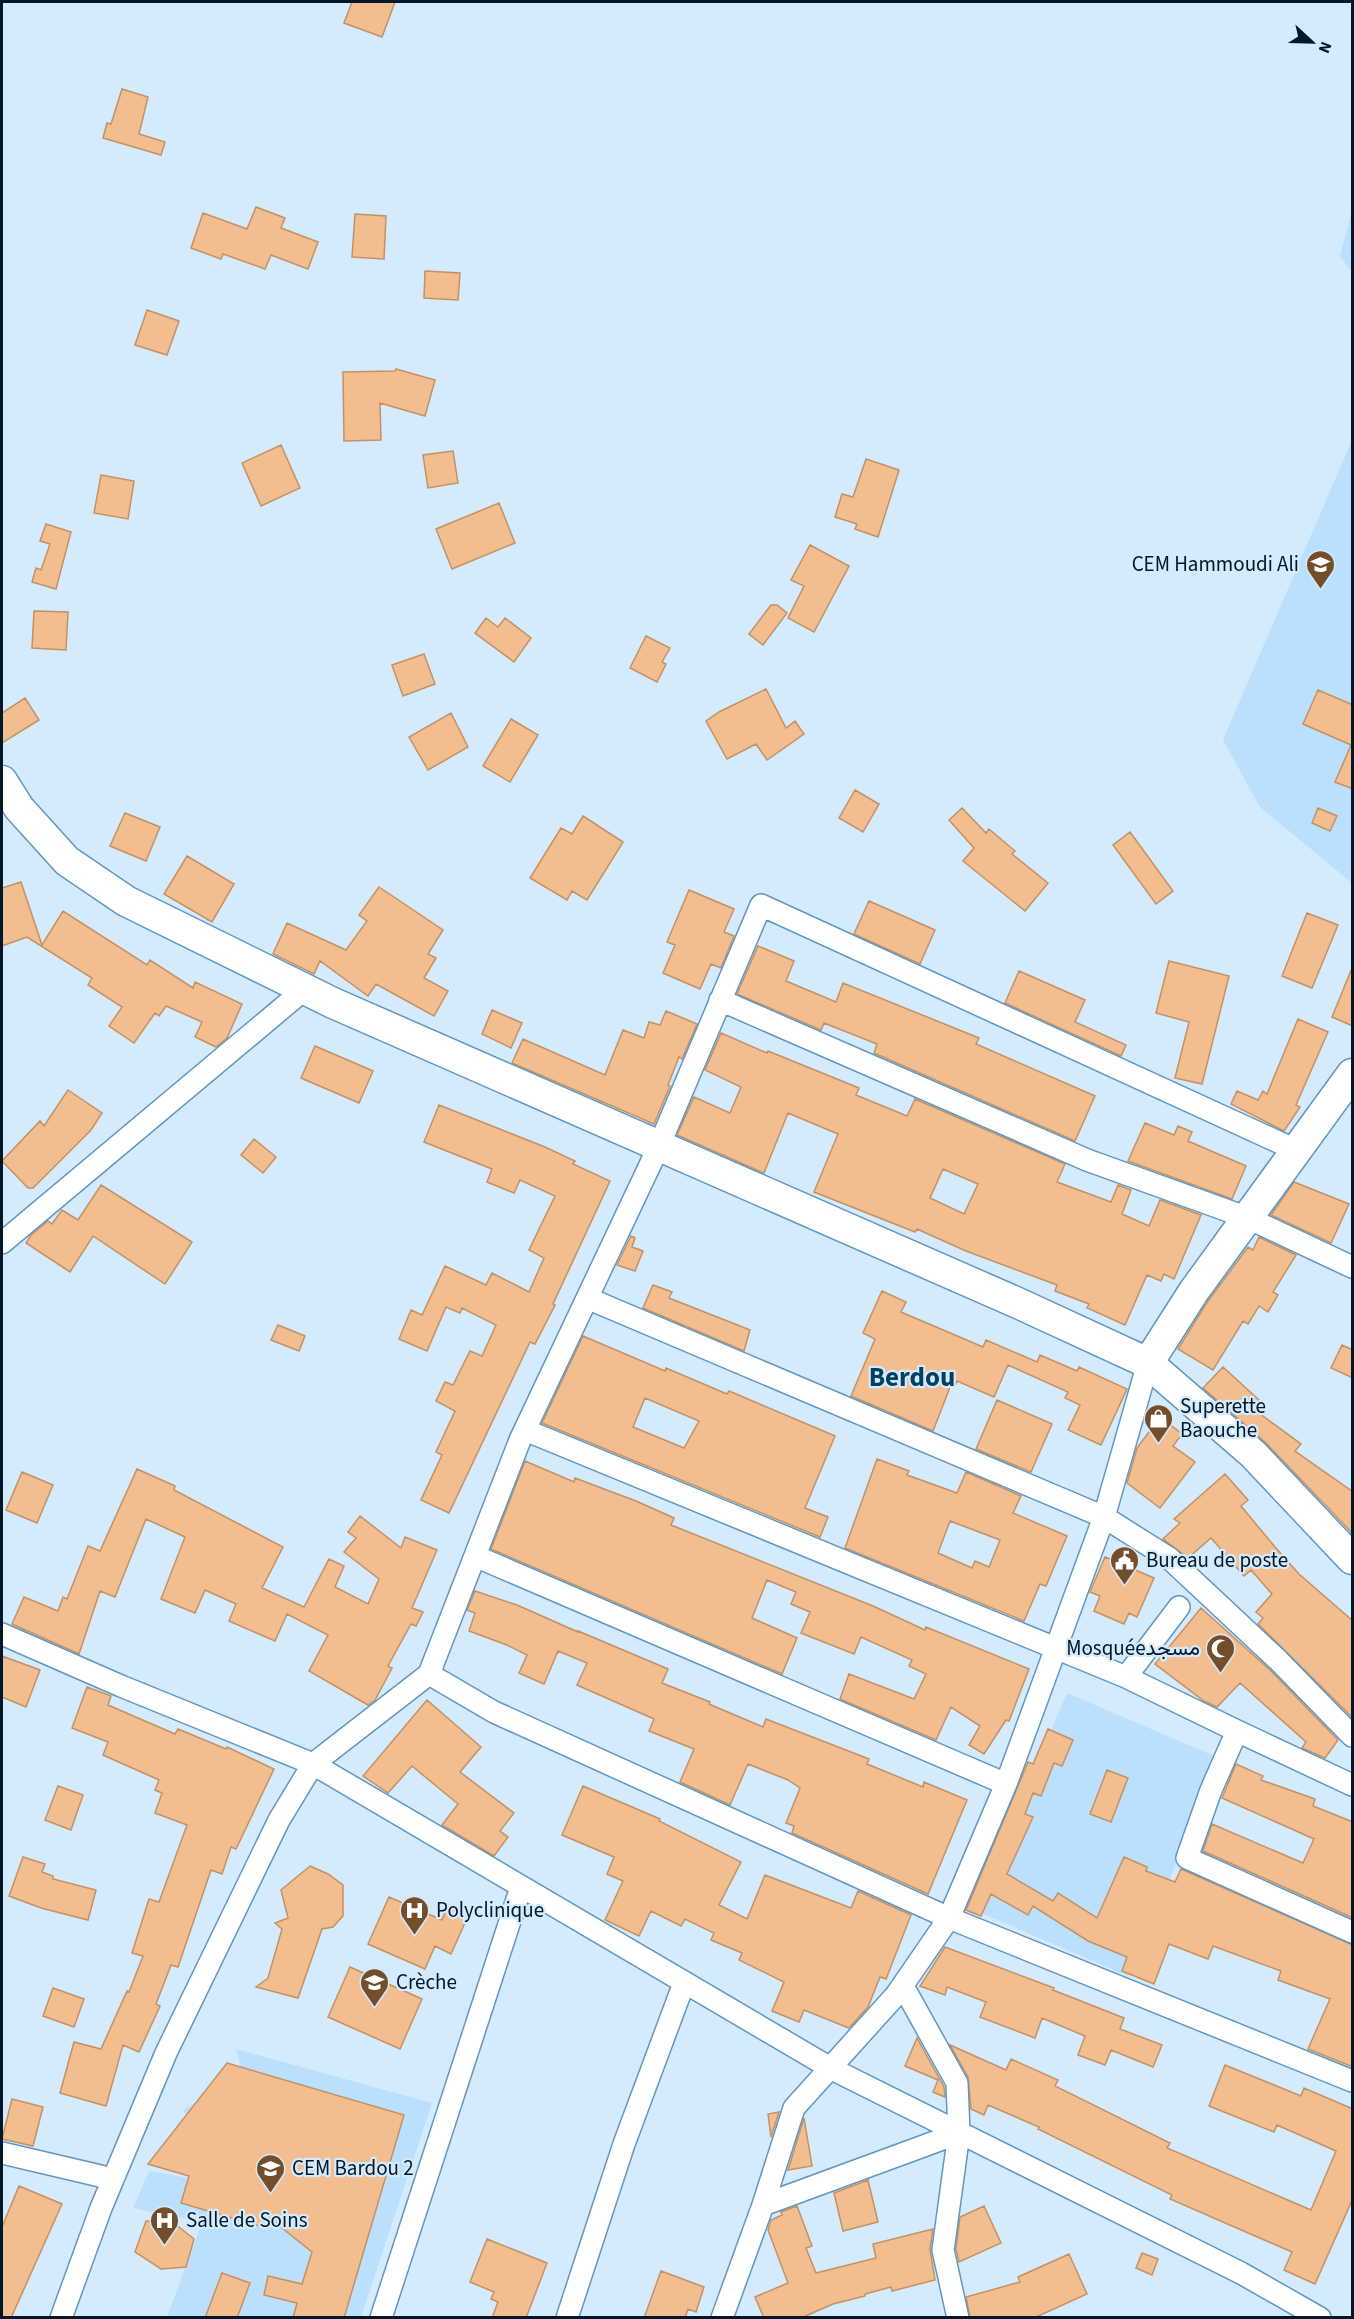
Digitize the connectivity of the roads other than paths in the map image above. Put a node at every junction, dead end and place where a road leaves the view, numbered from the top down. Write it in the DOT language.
graph roads {
  1 [pos="2,781"];
  2 [pos="305,989"];
  3 [pos="720,1000"];
  4 [pos="1353,1074"];
  5 [pos="659,1146"];
  6 [pos="1298,1151"];
  7 [pos="1248,1218"];
  8 [pos="2,1243"];
  9 [pos="1353,1267"];
  10 [pos="587,1298"];
  11 [pos="1148,1363"];
  12 [pos="525,1430"];
  13 [pos="1104,1517"];
  14 [pos="475,1557"];
  15 [pos="1353,1559"];
  16 [pos="1179,1607"];
  17 [pos="2,1635"];
  18 [pos="1056,1648"];
  19 [pos="429,1674"];
  20 [pos="1126,1677"];
  21 [pos="1237,1731"];
  22 [pos="1353,1736"];
  23 [pos="313,1764"];
  24 [pos="1006,1784"];
  25 [pos="1353,1785"];
  26 [pos="521,1887"];
  27 [pos="949,1918"];
  28 [pos="1353,1932"];
  29 [pos="684,1983"];
  30 [pos="903,1986"];
  31 [pos="831,2068"];
  32 [pos="1353,2081"];
  33 [pos="959,2133"];
  34 [pos="2,2153"];
  35 [pos="113,2179"];
  36 [pos="763,2205"];
  37 [pos="61,2318"];
  38 [pos="381,2318"];
  39 [pos="567,2318"];
  40 [pos="722,2318"];
  41 [pos="958,2318"];
  42 [pos="1320,2318"];
  1 -- 2 [label="main road"];
  2 -- 5 [label="main road"];
  2 -- 8 [label="street"];
  3 -- 5 [label="street"];
  3 -- 6 [label="street"];
  3 -- 7 [label="street"];
  4 -- 6 [label="main road"];
  5 -- 10 [label="street"];
  5 -- 11 [label="main road"];
  6 -- 7 [label="main road"];
  7 -- 9 [label="street"];
  7 -- 11 [label="main road"];
  10 -- 12 [label="street"];
  10 -- 13 [label="street"];
  11 -- 13 [label="street"];
  11 -- 15 [label="main road"];
  12 -- 14 [label="street"];
  12 -- 18 [label="street"];
  13 -- 18 [label="street"];
  13 -- 22 [label="street"];
  14 -- 19 [label="street"];
  14 -- 24 [label="street"];
  16 -- 20 [label="street"];
  17 -- 23 [label="street"];
  18 -- 20 [label="street"];
  18 -- 24 [label="street"];
  19 -- 23 [label="street"];
  19 -- 27 [label="street"];
  20 -- 21 [label="street"];
  21 -- 25 [label="street"];
  21 -- 28 [label="street"];
  23 -- 26 [label="street"];
  23 -- 35 [label="street"];
  24 -- 27 [label="street"];
  26 -- 29 [label="street"];
  26 -- 38 [label="street"];
  27 -- 30 [label="street"];
  27 -- 32 [label="street"];
  29 -- 31 [label="street"];
  29 -- 39 [label="street"];
  30 -- 31 [label="street"];
  30 -- 33 [label="street"];
  31 -- 33 [label="street"];
  31 -- 36 [label="street"];
  33 -- 36 [label="street"];
  33 -- 41 [label="street"];
  33 -- 42 [label="street"];
  34 -- 35 [label="street"];
  35 -- 37 [label="street"];
  36 -- 40 [label="street"];
}
